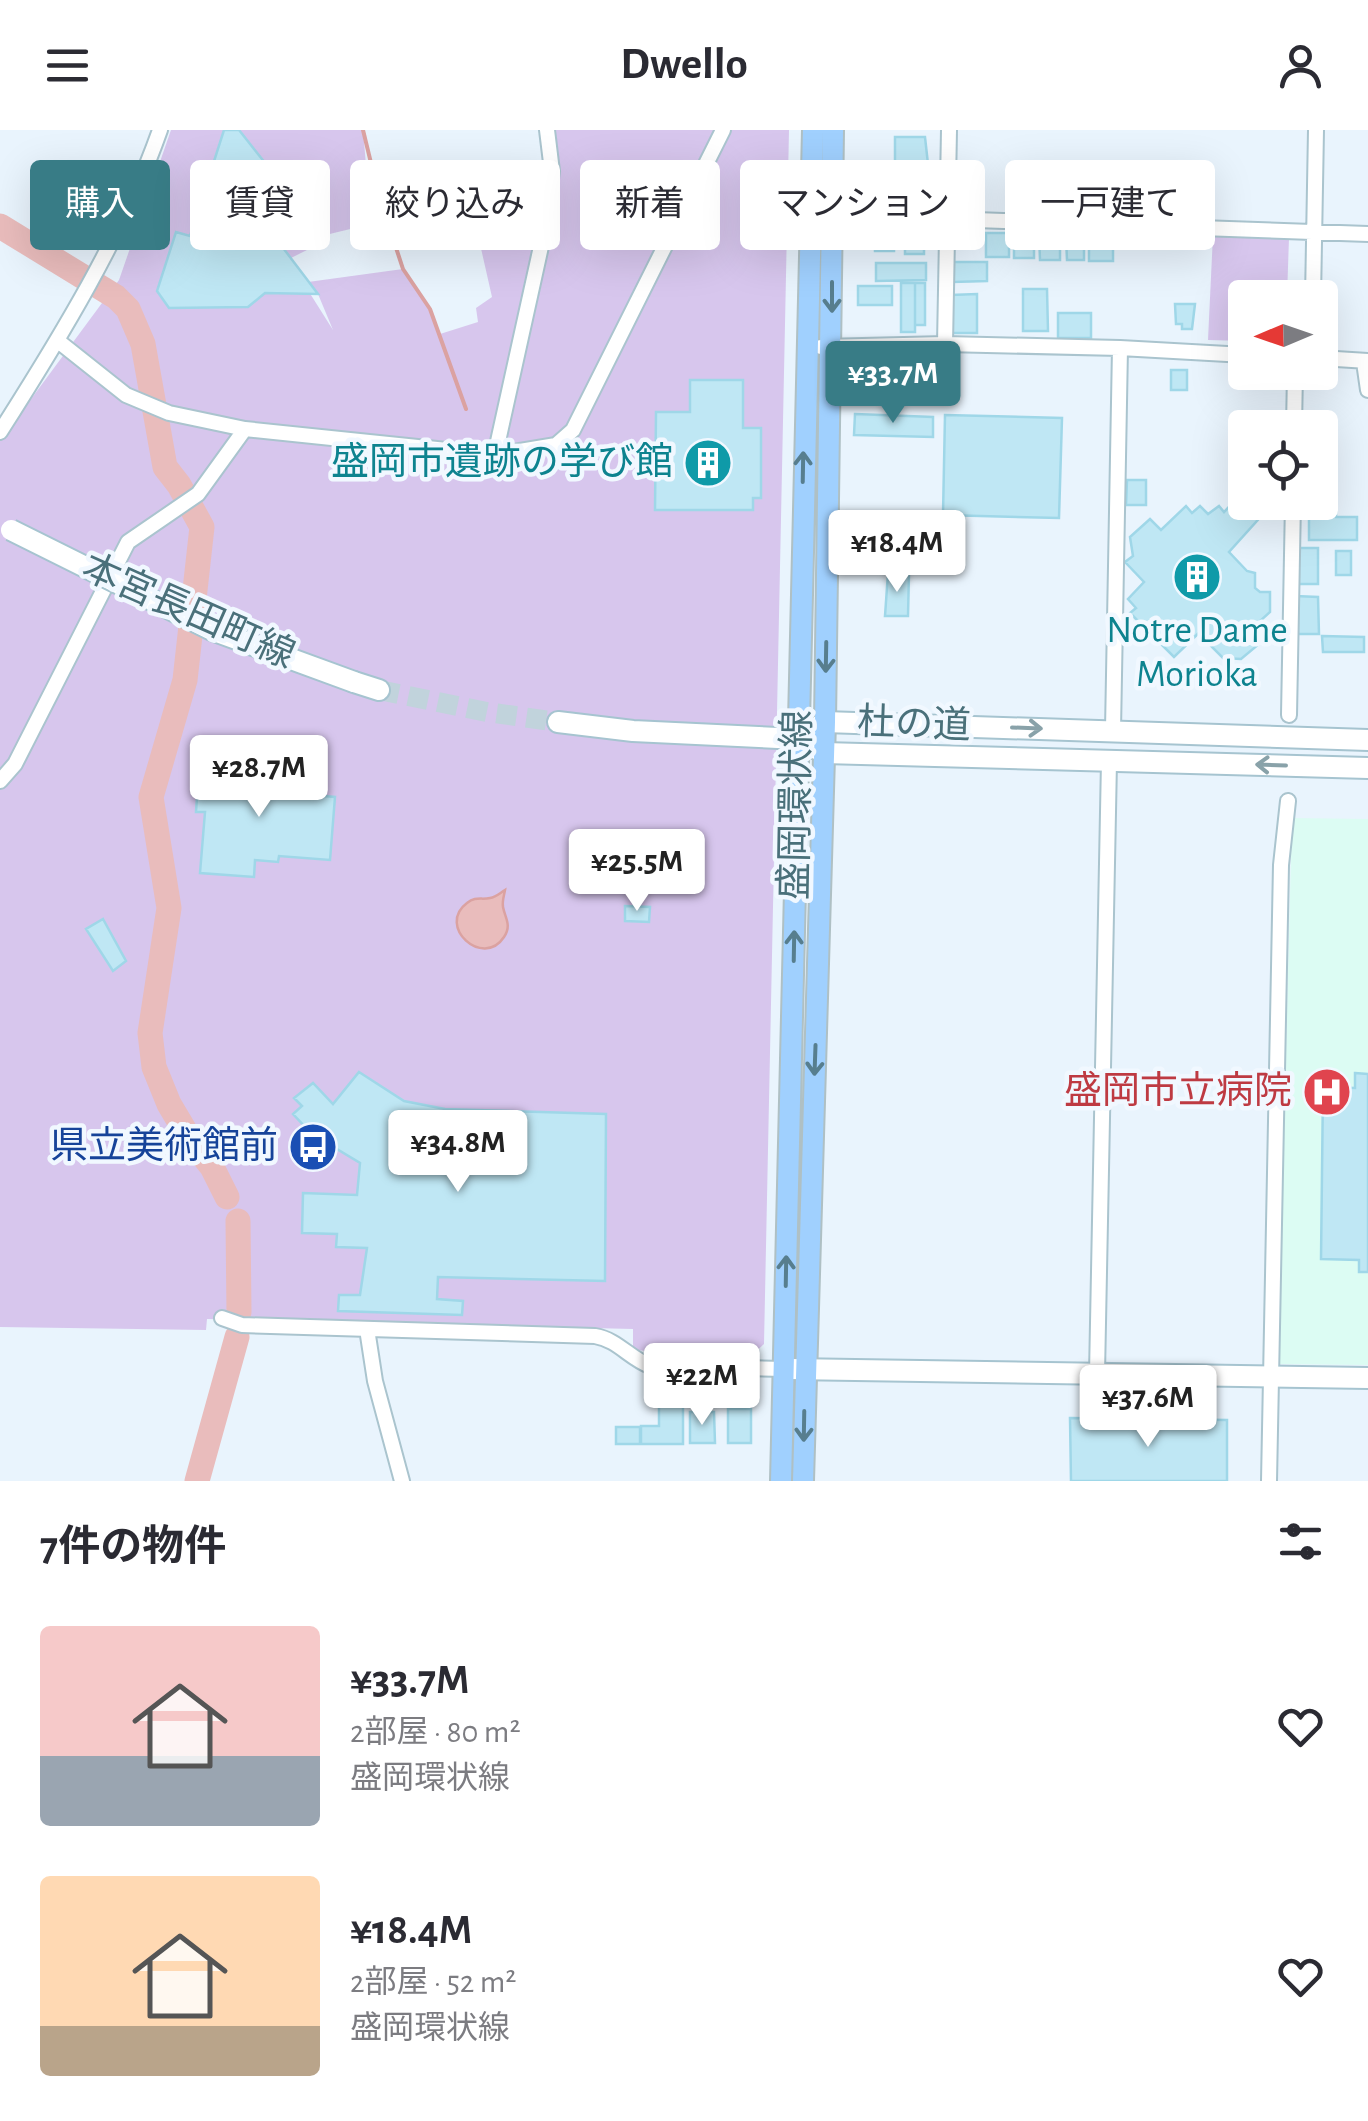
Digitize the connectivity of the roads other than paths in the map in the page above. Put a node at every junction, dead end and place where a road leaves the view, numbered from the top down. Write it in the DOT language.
graph roads {
  1 [pos="160,130"];
  2 [pos="546,130"];
  3 [pos="724,130"];
  4 [pos="813,130"];
  5 [pos="833,130"];
  6 [pos="949,130"];
  7 [pos="1316,130"];
  8 [pos="948,160"];
  9 [pos="985,220"];
  10 [pos="1314,233"];
  11 [pos="1368,234"];
  12 [pos="947,250"];
  13 [pos="1313,280"];
  14 [pos="58,341"];
  15 [pos="945,344"];
  16 [pos="806,347"];
  17 [pos="831,347"];
  18 [pos="1120,348"];
  19 [pos="1228,354"];
  20 [pos="1338,360"];
  21 [pos="1366,362"];
  22 [pos="1368,390"];
  23 [pos="244,429"];
  24 [pos="0,432"];
  25 [pos="495,455"];
  26 [pos="1293,520"];
  27 [pos="6,527"];
  28 [pos="379,690"];
  29 [pos="1289,715"];
  30 [pos="558,722"];
  31 [pos="825,722"];
  32 [pos="1113,730"];
  33 [pos="798,740"];
  34 [pos="1368,740"];
  35 [pos="824,752"];
  36 [pos="1110,760"];
  37 [pos="1368,768"];
  38 [pos="0,781"];
  39 [pos="1288,801"];
  40 [pos="222,1318"];
  41 [pos="367,1329"];
  42 [pos="795,1370"];
  43 [pos="1097,1374"];
  44 [pos="1272,1375"];
  45 [pos="1368,1378"];
  46 [pos="402,1481"];
  47 [pos="780,1481"];
  48 [pos="803,1481"];
  49 [pos="1269,1481"];
  1 -- 14 [label="street"];
  2 -- 25 [label="street"];
  3 -- 25 [label="street"];
  4 -- 16 [label="main road, 盛岡環状線"];
  5 -- 17 [label="main road, 盛岡環状線, one-way"];
  6 -- 8 [label="street"];
  7 -- 10 [label="street"];
  9 -- 10 [label="street"];
  10 -- 11 [label="street"];
  10 -- 13 [label="street"];
  12 -- 15 [label="street"];
  14 -- 23 [label="street"];
  14 -- 24 [label="street"];
  15 -- 17 [label="street"];
  15 -- 18 [label="street"];
  16 -- 17 [label="street"];
  33 -- 16 [label="main road, 盛岡環状線, one-way"];
  17 -- 31 [label="main road, 盛岡環状線, one-way"];
  18 -- 19 [label="street"];
  18 -- 32 [label="street"];
  20 -- 21 [label="street"];
  21 -- 22 [label="street"];
  23 -- 25 [label="street"];
  23 -- 38 [label="street"];
  26 -- 29 [label="street"];
  27 -- 28 [label="main road, 本宮長田町線, bridge"];
  30 -- 33 [label="main road"];
  31 -- 32 [label="main road, 杜の道, one-way"];
  31 -- 33 [label="main road, 杜の道"];
  31 -- 35 [label="main road, 盛岡環状線"];
  32 -- 34 [label="main road, 杜の道"];
  33 -- 35 [label="main road, 杜の道"];
  42 -- 33 [label="main road, 盛岡環状線, one-way"];
  35 -- 36 [label="main road, 杜の道"];
  35 -- 42 [label="main road, 盛岡環状線, one-way"];
  37 -- 36 [label="main road, 杜の道, one-way"];
  36 -- 43 [label="street"];
  39 -- 44 [label="street"];
  40 -- 41 [label="street"];
  41 -- 42 [label="street"];
  41 -- 46 [label="street"];
  42 -- 43 [label="main road"];
  42 -- 47 [label="main road, 盛岡環状線"];
  42 -- 48 [label="main road, 盛岡環状線, one-way"];
  43 -- 44 [label="main road"];
  44 -- 45 [label="main road"];
  44 -- 49 [label="street"];
}
